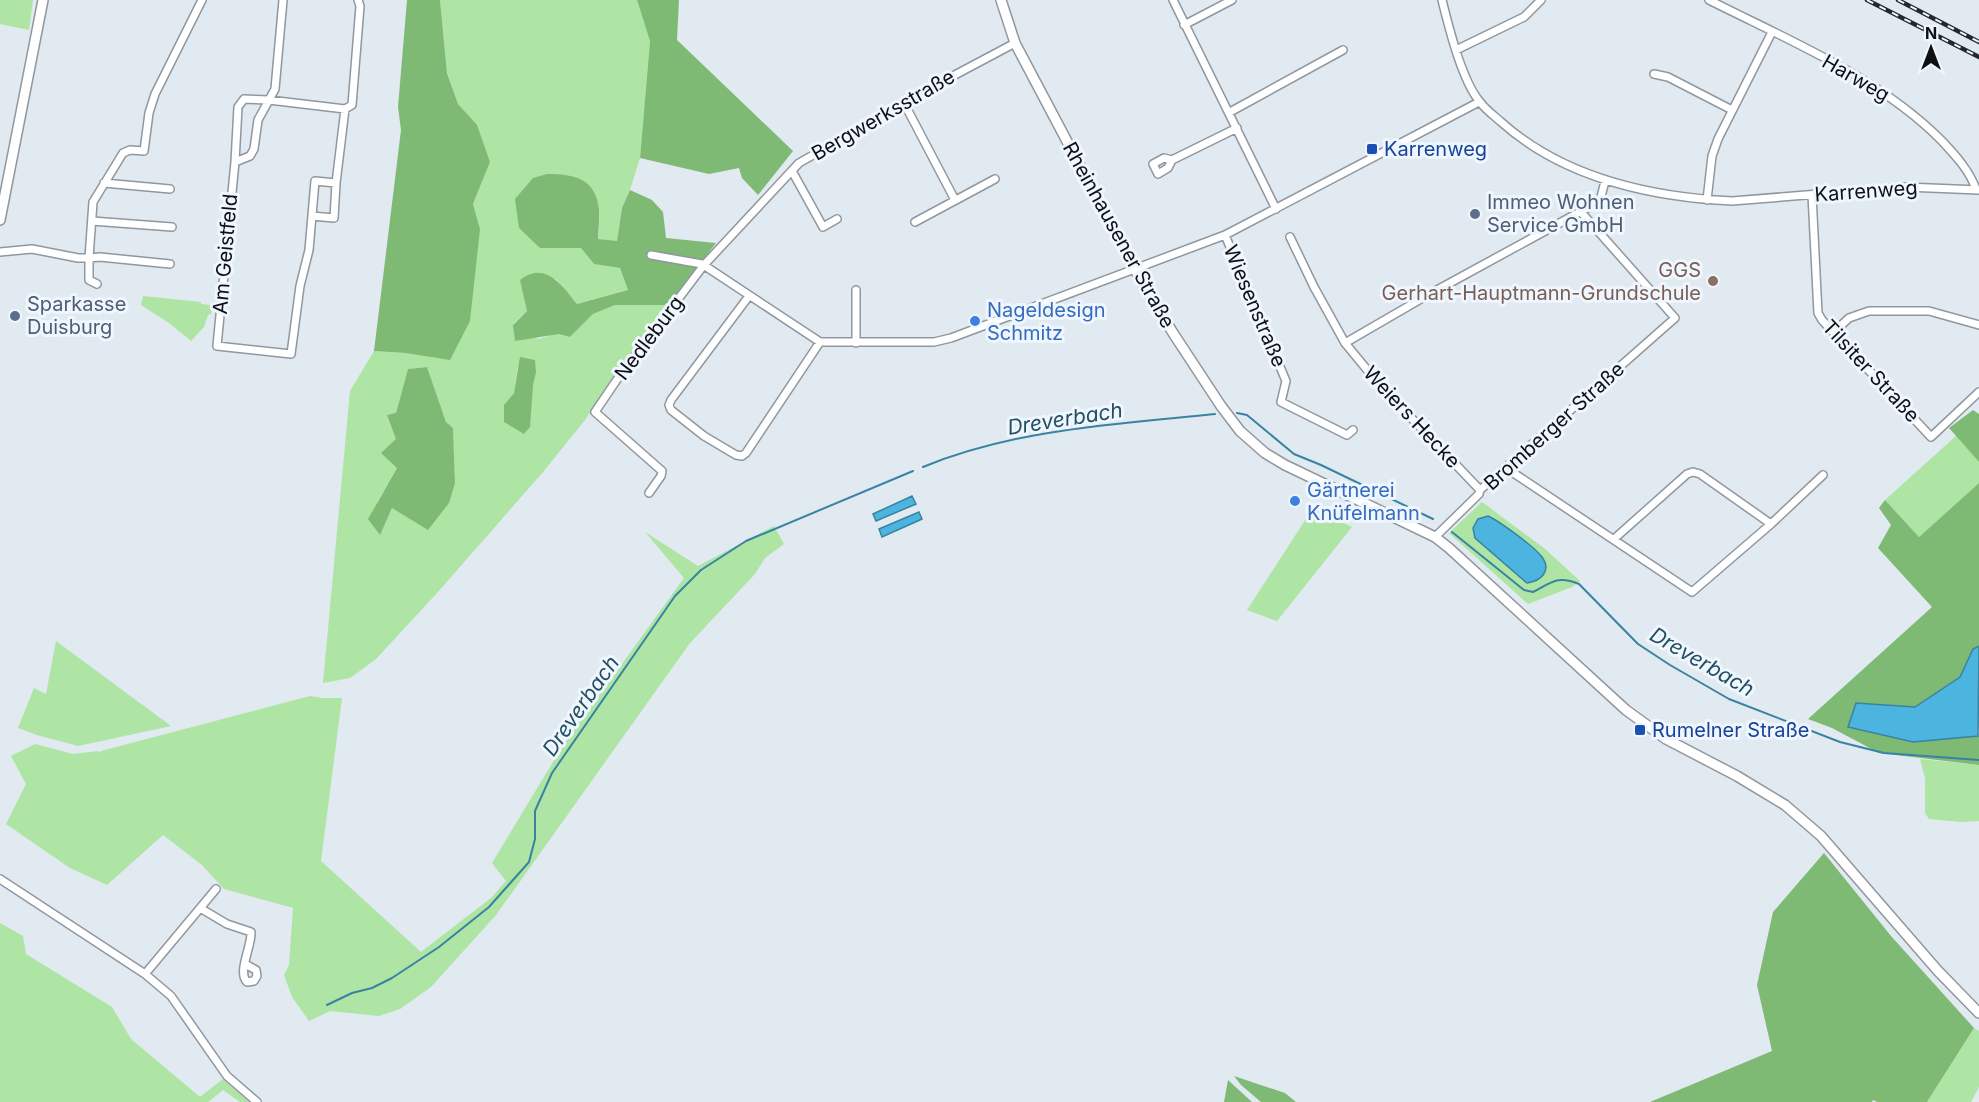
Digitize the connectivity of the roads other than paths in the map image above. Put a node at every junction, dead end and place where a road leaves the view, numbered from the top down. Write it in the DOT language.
graph roads {
  1 [pos="43,0"];
  2 [pos="202,0"];
  3 [pos="283,0"];
  4 [pos="358,0"];
  5 [pos="1000,0"];
  6 [pos="1173,0"];
  7 [pos="1232,0"];
  8 [pos="1442,0"];
  9 [pos="1541,0"];
  10 [pos="1709,0"];
  11 [pos="1184,24"];
  12 [pos="1772,32"];
  13 [pos="1015,43"];
  14 [pos="1343,50"];
  15 [pos="1456,50"];
  16 [pos="1654,74"];
  17 [pos="269,100"];
  18 [pos="1479,102"];
  19 [pos="904,103"];
  20 [pos="345,109"];
  21 [pos="1732,110"];
  22 [pos="1230,112"];
  23 [pos="1237,128"];
  24 [pos="1172,160"];
  25 [pos="235,162"];
  26 [pos="792,171"];
  27 [pos="995,179"];
  28 [pos="1605,181"];
  29 [pos="104,183"];
  30 [pos="336,183"];
  31 [pos="170,189"];
  32 [pos="1977,190"];
  33 [pos="1812,195"];
  34 [pos="955,200"];
  35 [pos="1707,200"];
  36 [pos="1276,209"];
  37 [pos="1581,212"];
  38 [pos="312,216"];
  39 [pos="837,219"];
  40 [pos="0,220"];
  41 [pos="92,221"];
  42 [pos="915,222"];
  43 [pos="172,227"];
  44 [pos="1225,235"];
  45 [pos="1290,237"];
  46 [pos="0,252"];
  47 [pos="651,255"];
  48 [pos="89,258"];
  49 [pos="170,264"];
  50 [pos="704,265"];
  51 [pos="1134,268"];
  52 [pos="97,284"];
  53 [pos="856,290"];
  54 [pos="749,296"];
  55 [pos="1979,325"];
  56 [pos="1834,332"];
  57 [pos="820,342"];
  58 [pos="856,343"];
  59 [pos="1345,343"];
  60 [pos="1979,392"];
  61 [pos="1353,430"];
  62 [pos="1506,468"];
  63 [pos="1823,475"];
  64 [pos="1480,490"];
  65 [pos="649,493"];
  66 [pos="1771,524"];
  67 [pos="1435,537"];
  68 [pos="1614,539"];
  69 [pos="0,879"];
  70 [pos="216,889"];
  71 [pos="200,908"];
  72 [pos="244,964"];
  73 [pos="145,974"];
  74 [pos="1979,1013"];
  75 [pos="257,1102"];
  1 -- 40 [label="street"];
  2 -- 29 [label="street"];
  3 -- 17 [label="street"];
  4 -- 20 [label="street"];
  5 -- 13 [label="street, Rheinhausener Straße"];
  6 -- 11 [label="street"];
  7 -- 11 [label="street"];
  8 -- 15 [label="street"];
  9 -- 15 [label="street"];
  10 -- 12 [label="street, Harweg"];
  11 -- 22 [label="street"];
  12 -- 21 [label="street"];
  12 -- 32 [label="street, Harweg"];
  13 -- 19 [label="street, Bergwerksstraße"];
  13 -- 51 [label="street, Rheinhausener Straße"];
  14 -- 22 [label="street"];
  15 -- 18 [label="street"];
  16 -- 21 [label="street"];
  17 -- 20 [label="street"];
  17 -- 25 [label="street"];
  17 -- 25 [label="street, Am Geistfeld"];
  18 -- 28 [label="street, Karrenweg"];
  18 -- 36 [label="street"];
  19 -- 26 [label="street, Bergwerksstraße"];
  19 -- 34 [label="street"];
  20 -- 30 [label="street"];
  21 -- 35 [label="street"];
  22 -- 23 [label="street"];
  23 -- 24 [label="street"];
  23 -- 36 [label="street"];
  25 -- 38 [label="street, Am Geistfeld"];
  26 -- 39 [label="street, Bergwerksstraße"];
  26 -- 50 [label="street, Nedleburg"];
  27 -- 34 [label="street"];
  28 -- 35 [label="street, Karrenweg"];
  28 -- 37 [label="street"];
  29 -- 31 [label="street"];
  29 -- 41 [label="street"];
  30 -- 38 [label="street"];
  30 -- 38 [label="street"];
  32 -- 33 [label="street, Karrenweg"];
  33 -- 35 [label="street, Karrenweg"];
  33 -- 56 [label="street, Tilsiter Straße"];
  34 -- 42 [label="street"];
  36 -- 44 [label="street"];
  37 -- 59 [label="street"];
  37 -- 62 [label="street, Bromberger Straße"];
  41 -- 43 [label="street"];
  41 -- 48 [label="street"];
  44 -- 51 [label="street"];
  44 -- 61 [label="street, Wiesenstraße"];
  45 -- 59 [label="street, Weiers Hecke"];
  46 -- 48 [label="street"];
  47 -- 50 [label="street"];
  48 -- 49 [label="street"];
  48 -- 52 [label="street"];
  50 -- 54 [label="street"];
  50 -- 65 [label="street, Nedleburg"];
  51 -- 58 [label="street"];
  51 -- 67 [label="street, Rheinhausener Straße"];
  53 -- 58 [label="street"];
  54 -- 57 [label="street"];
  54 -- 57 [label="street"];
  55 -- 56 [label="street"];
  56 -- 60 [label="street, Tilsiter Straße"];
  57 -- 58 [label="street"];
  59 -- 64 [label="street, Weiers Hecke"];
  62 -- 64 [label="street, Bromberger Straße"];
  62 -- 68 [label="street"];
  63 -- 66 [label="street"];
  64 -- 67 [label="street, Bromberger Straße"];
  66 -- 68 [label="street"];
  66 -- 68 [label="street"];
  67 -- 74 [label="street"];
  69 -- 73 [label="street"];
  70 -- 71 [label="street"];
  71 -- 72 [label="street"];
  71 -- 73 [label="street"];
  73 -- 75 [label="street"];
}
